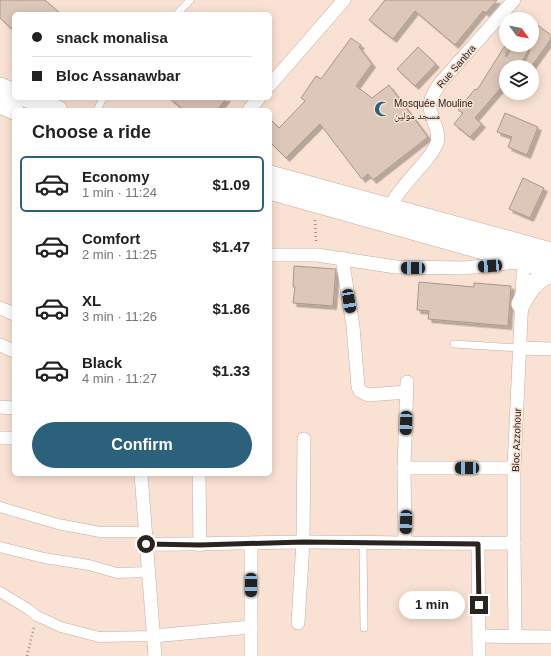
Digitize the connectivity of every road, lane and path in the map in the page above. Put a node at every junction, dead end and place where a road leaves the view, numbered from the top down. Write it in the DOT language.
graph roads {
  1 [pos="190,0"];
  2 [pos="344,0"];
  3 [pos="514,0"];
  4 [pos="179,12"];
  5 [pos="272,83"];
  6 [pos="0,87"];
  7 [pos="12,92"];
  8 [pos="32,100"];
  9 [pos="257,100"];
  10 [pos="0,104"];
  11 [pos="53,108"];
  12 [pos="251,108"];
  13 [pos="12,109"];
  14 [pos="272,176"];
  15 [pos="272,190"];
  16 [pos="386,214"];
  17 [pos="315,220"];
  18 [pos="551,252"];
  19 [pos="524,253"];
  20 [pos="317,254"];
  21 [pos="272,255"];
  22 [pos="342,258"];
  23 [pos="551,269"];
  24 [pos="551,272"];
  25 [pos="521,304"];
  26 [pos="0,308"];
  27 [pos="12,313"];
  28 [pos="454,344"];
  29 [pos="0,345"];
  30 [pos="519,348"];
  31 [pos="551,349"];
  32 [pos="12,350"];
  33 [pos="0,407"];
  34 [pos="12,408"];
  35 [pos="0,438"];
  36 [pos="12,438"];
  37 [pos="304,439"];
  38 [pos="404,468"];
  39 [pos="514,468"];
  40 [pos="141,476"];
  41 [pos="200,476"];
  42 [pos="0,507"];
  43 [pos="146,538"];
  44 [pos="303,542"];
  45 [pos="251,543"];
  46 [pos="363,543"];
  47 [pos="405,543"];
  48 [pos="514,543"];
  49 [pos="478,544"];
  50 [pos="200,545"];
  51 [pos="0,547"];
  52 [pos="148,572"];
  53 [pos="0,592"];
  54 [pos="37,616"];
  55 [pos="298,623"];
  56 [pos="251,627"];
  57 [pos="364,628"];
  58 [pos="153,636"];
  59 [pos="479,636"];
  60 [pos="515,636"];
  61 [pos="551,637"];
  62 [pos="27,656"];
  63 [pos="155,656"];
  64 [pos="251,656"];
  65 [pos="479,656"];
  1 -- 4 [label="lane"];
  2 -- 5 [label="street"];
  3 -- 16 [label="street, Rue Sanbra"];
  6 -- 7 [label="main road"];
  8 -- 11 [label="main road"];
  9 -- 12 [label="street"];
  10 -- 13 [label="main road"];
  14 -- 16 [label="main road"];
  15 -- 16 [label="main road"];
  16 -- 19 [label="main road"];
  17 -- 20 [label="path"];
  18 -- 19 [label="main road"];
  19 -- 22 [label="street"];
  19 -- 23 [label="main road"];
  19 -- 25 [label="street, Bloc Azzohour"];
  20 -- 21 [label="street"];
  20 -- 22 [label="street"];
  22 -- 38 [label="street"];
  24 -- 25 [label="main road"];
  25 -- 30 [label="street, Bloc Azzohour"];
  26 -- 27 [label="street"];
  28 -- 30 [label="lane"];
  29 -- 32 [label="street"];
  30 -- 31 [label="street"];
  30 -- 39 [label="street, Bloc Azzohour"];
  33 -- 34 [label="street"];
  35 -- 36 [label="street"];
  37 -- 44 [label="street"];
  38 -- 39 [label="street"];
  38 -- 47 [label="street"];
  39 -- 48 [label="street, Bloc Azzohour"];
  40 -- 43 [label="street"];
  41 -- 50 [label="street"];
  42 -- 43 [label="street"];
  43 -- 50 [label="street"];
  43 -- 52 [label="street"];
  44 -- 45 [label="street"];
  44 -- 46 [label="street"];
  44 -- 55 [label="street"];
  45 -- 50 [label="street"];
  45 -- 56 [label="street"];
  46 -- 47 [label="street"];
  46 -- 57 [label="lane"];
  47 -- 49 [label="street"];
  48 -- 49 [label="street"];
  48 -- 60 [label="street, Bloc Azzohour"];
  49 -- 59 [label="street"];
  51 -- 52 [label="street"];
  52 -- 58 [label="street"];
  53 -- 54 [label="street"];
  54 -- 58 [label="street"];
  54 -- 62 [label="path"];
  56 -- 58 [label="street"];
  56 -- 64 [label="street"];
  58 -- 63 [label="street"];
  59 -- 60 [label="street"];
  59 -- 65 [label="street"];
  60 -- 61 [label="street"];
}
